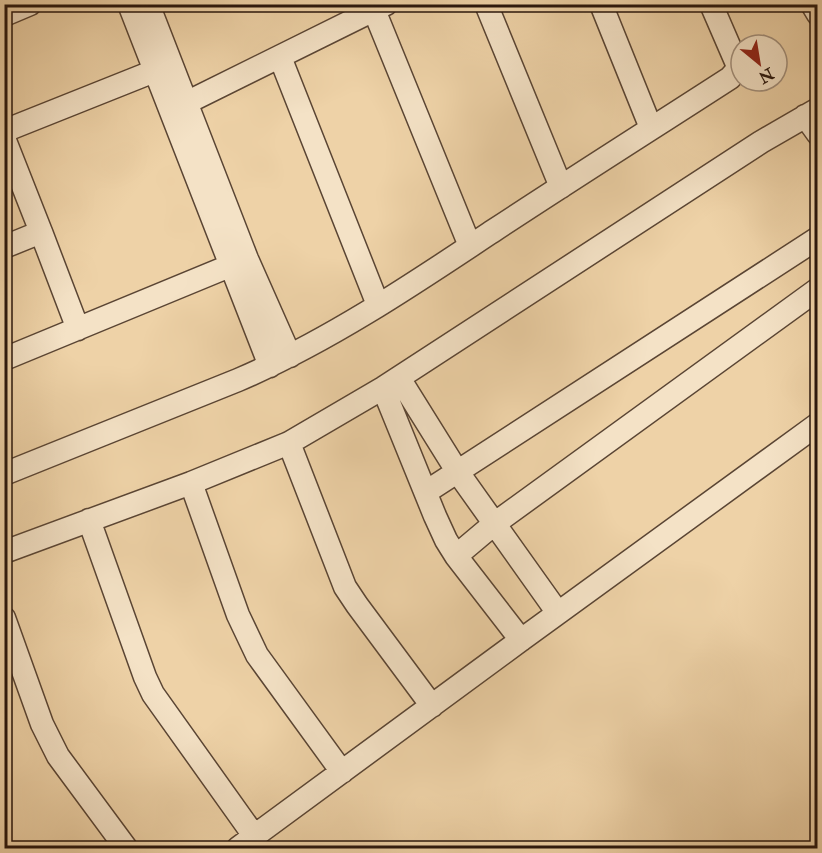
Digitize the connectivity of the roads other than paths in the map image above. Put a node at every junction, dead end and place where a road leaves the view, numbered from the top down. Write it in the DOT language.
graph roads {
  1 [pos="30,4"];
  2 [pos="129,4"];
  3 [pos="148,4"];
  4 [pos="486,4"];
  5 [pos="601,4"];
  6 [pos="711,4"];
  7 [pos="812,4"];
  8 [pos="380,7"];
  9 [pos="818,14"];
  10 [pos="4,15"];
  11 [pos="280,57"];
  12 [pos="163,68"];
  13 [pos="186,104"];
  14 [pos="813,119"];
  15 [pos="651,128"];
  16 [pos="4,131"];
  17 [pos="4,138"];
  18 [pos="561,187"];
  19 [pos="41,232"];
  20 [pos="818,238"];
  21 [pos="470,246"];
  22 [pos="4,247"];
  23 [pos="239,262"];
  24 [pos="818,289"];
  25 [pos="378,305"];
  26 [pos="78,329"];
  27 [pos="4,360"];
  28 [pos="280,361"];
  29 [pos="391,383"];
  30 [pos="818,424"];
  31 [pos="289,443"];
  32 [pos="457,471"];
  33 [pos="4,474"];
  34 [pos="191,483"];
  35 [pos="426,492"];
  36 [pos="89,520"];
  37 [pos="494,524"];
  38 [pos="4,552"];
  39 [pos="456,556"];
  40 [pos="558,613"];
  41 [pos="4,618"];
  42 [pos="521,640"];
  43 [pos="432,706"];
  44 [pos="342,772"];
  45 [pos="247,843"];
  46 [pos="126,849"];
  1 -- 10 [label="street"];
  2 -- 12 [label="street"];
  3 -- 12 [label="street"];
  4 -- 18 [label="street"];
  5 -- 15 [label="street"];
  6 -- 15 [label="street"];
  7 -- 9 [label="street"];
  8 -- 11 [label="street"];
  8 -- 21 [label="street"];
  11 -- 13 [label="street"];
  11 -- 25 [label="street"];
  12 -- 13 [label="street"];
  12 -- 16 [label="street"];
  12 -- 23 [label="street"];
  13 -- 23 [label="street"];
  14 -- 29 [label="street"];
  15 -- 18 [label="street"];
  17 -- 19 [label="street"];
  18 -- 21 [label="street"];
  19 -- 22 [label="street"];
  19 -- 26 [label="street"];
  20 -- 32 [label="street"];
  21 -- 25 [label="street"];
  23 -- 26 [label="street"];
  23 -- 28 [label="street"];
  24 -- 37 [label="street"];
  25 -- 28 [label="street"];
  26 -- 27 [label="street"];
  28 -- 33 [label="street"];
  29 -- 31 [label="street"];
  29 -- 32 [label="street"];
  29 -- 35 [label="street"];
  30 -- 40 [label="street"];
  31 -- 34 [label="street"];
  31 -- 43 [label="street"];
  32 -- 35 [label="street"];
  32 -- 37 [label="street"];
  34 -- 36 [label="street"];
  34 -- 44 [label="street"];
  35 -- 39 [label="street"];
  36 -- 38 [label="street"];
  36 -- 45 [label="street"];
  37 -- 39 [label="street"];
  37 -- 40 [label="street"];
  39 -- 42 [label="street"];
  40 -- 42 [label="street"];
  41 -- 46 [label="street"];
  42 -- 43 [label="street"];
  43 -- 44 [label="street"];
  44 -- 45 [label="street"];
}
